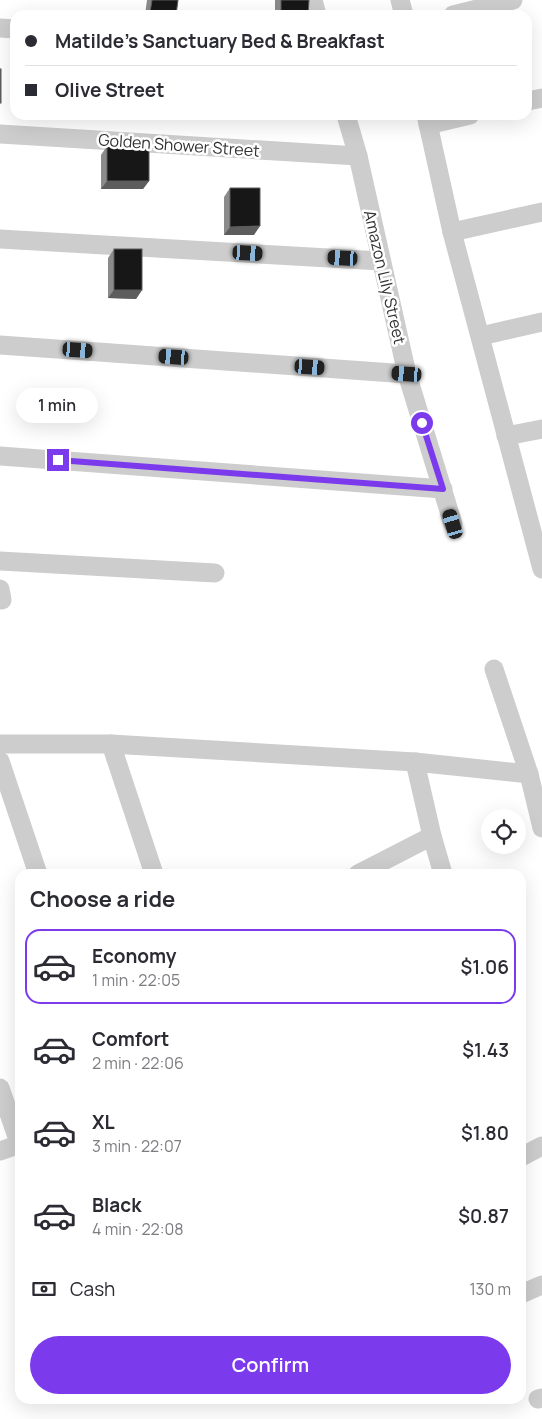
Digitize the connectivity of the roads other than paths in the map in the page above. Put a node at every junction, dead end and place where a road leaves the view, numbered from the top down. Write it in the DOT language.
graph roads {
  1 [pos="514,0"];
  2 [pos="473,10"];
  3 [pos="347,120"];
  4 [pos="427,120"];
  5 [pos="0,134"];
  6 [pos="358,156"];
  7 [pos="542,212"];
  8 [pos="452,232"];
  9 [pos="0,239"];
  10 [pos="381,261"];
  11 [pos="542,322"];
  12 [pos="481,336"];
  13 [pos="0,345"];
  14 [pos="407,374"];
  15 [pos="542,429"];
  16 [pos="506,436"];
  17 [pos="0,456"];
  18 [pos="443,489"];
  19 [pos="453,524"];
  20 [pos="538,536"];
  21 [pos="0,561"];
  22 [pos="542,570"];
  23 [pos="215,573"];
  24 [pos="494,668"];
  25 [pos="0,744"];
  26 [pos="110,744"];
  27 [pos="0,761"];
  28 [pos="415,762"];
  29 [pos="529,774"];
  30 [pos="542,828"];
  31 [pos="432,836"];
  32 [pos="36,869"];
  33 [pos="152,869"];
  34 [pos="368,869"];
  35 [pos="442,869"];
  36 [pos="0,1088"];
  37 [pos="15,1130"];
  38 [pos="15,1146"];
  39 [pos="542,1146"];
  40 [pos="0,1151"];
  41 [pos="526,1154"];
  42 [pos="542,1286"];
  43 [pos="526,1292"];
  1 -- 2 [label="street"];
  3 -- 6 [label="street, Amazon Lily Street"];
  4 -- 8 [label="street"];
  5 -- 6 [label="street, Golden Shower Street"];
  6 -- 10 [label="street, Amazon Lily Street"];
  7 -- 8 [label="street"];
  8 -- 12 [label="street"];
  9 -- 10 [label="street"];
  10 -- 14 [label="street, Amazon Lily Street"];
  11 -- 12 [label="street"];
  12 -- 16 [label="street"];
  13 -- 14 [label="street"];
  14 -- 18 [label="street, Amazon Lily Street"];
  15 -- 16 [label="street"];
  16 -- 20 [label="street"];
  17 -- 18 [label="street"];
  18 -- 19 [label="street, Amazon Lily Street"];
  20 -- 22 [label="street"];
  21 -- 23 [label="street"];
  24 -- 29 [label="street"];
  25 -- 26 [label="street"];
  26 -- 28 [label="street"];
  26 -- 33 [label="street"];
  27 -- 32 [label="street"];
  28 -- 29 [label="street"];
  28 -- 31 [label="street"];
  29 -- 30 [label="street"];
  31 -- 34 [label="street"];
  31 -- 35 [label="street"];
  36 -- 37 [label="street"];
  38 -- 40 [label="street"];
  39 -- 41 [label="street"];
  42 -- 43 [label="street"];
}
